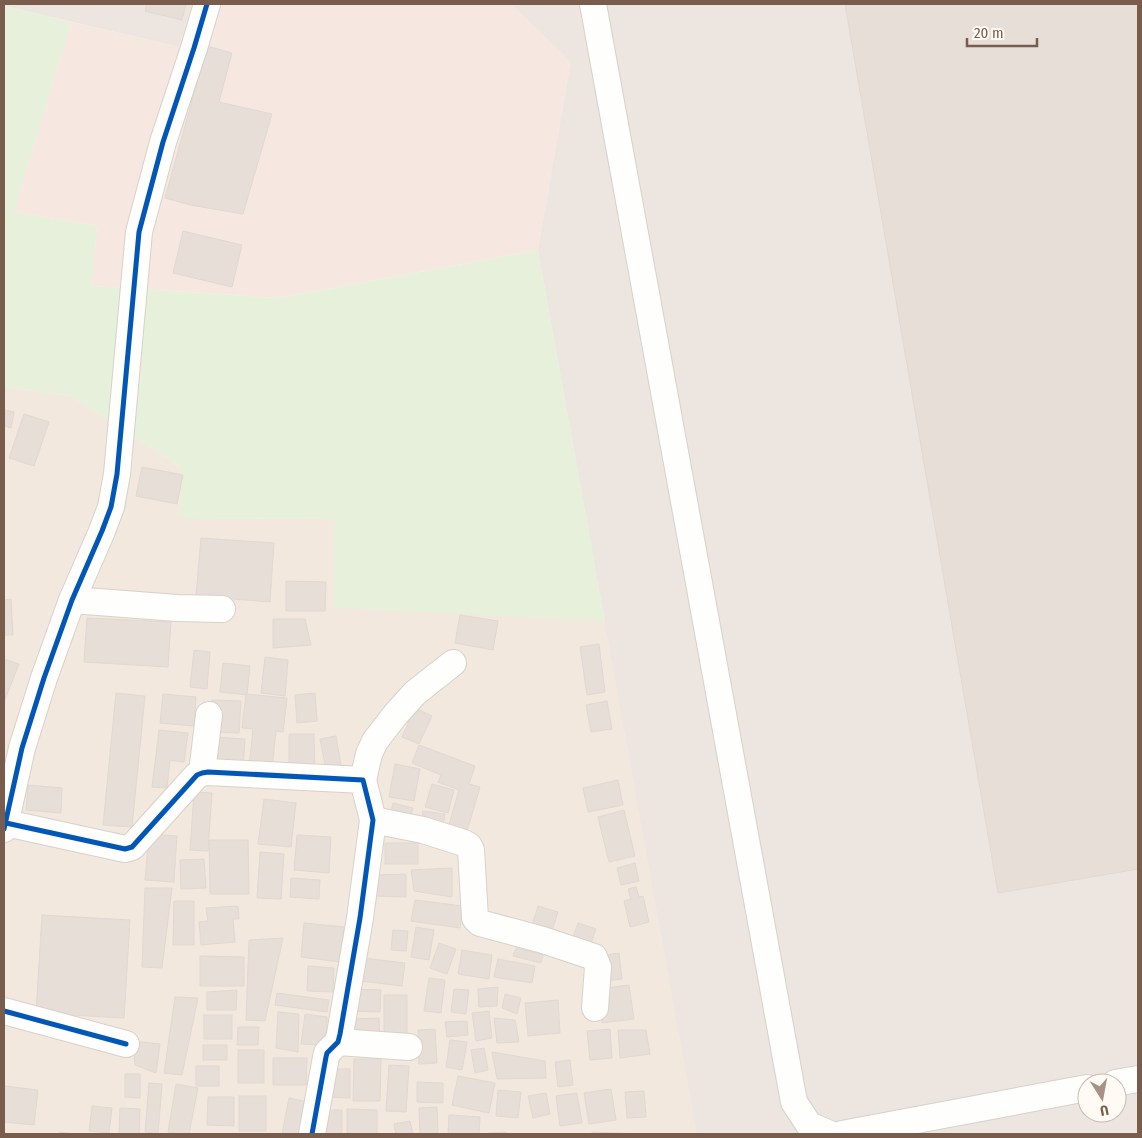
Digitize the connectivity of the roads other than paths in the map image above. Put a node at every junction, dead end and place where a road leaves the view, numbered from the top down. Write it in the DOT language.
graph roads {
  1 [pos="207,4"];
  2 [pos="593,4"];
  3 [pos="72,600"];
  4 [pos="222,609"];
  5 [pos="453,663"];
  6 [pos="209,715"];
  7 [pos="13,747"];
  8 [pos="202,773"];
  9 [pos="363,780"];
  10 [pos="373,820"];
  11 [pos="5,826"];
  12 [pos="596,1008"];
  13 [pos="4,1011"];
  14 [pos="338,1042"];
  15 [pos="126,1044"];
  16 [pos="409,1047"];
  17 [pos="1077,1090"];
  18 [pos="312,1134"];
  19 [pos="830,1134"];
  20 [pos="842,1134"];
  1 -- 3 [label="street"];
  2 -- 19 [label="street"];
  3 -- 4 [label="street"];
  3 -- 7 [label="street"];
  5 -- 9 [label="street"];
  6 -- 8 [label="street"];
  7 -- 11 [label="street"];
  8 -- 9 [label="street"];
  8 -- 11 [label="street"];
  9 -- 10 [label="street"];
  10 -- 12 [label="street"];
  10 -- 14 [label="street"];
  13 -- 15 [label="street"];
  14 -- 16 [label="street"];
  14 -- 18 [label="street"];
  17 -- 20 [label="street"];
}
